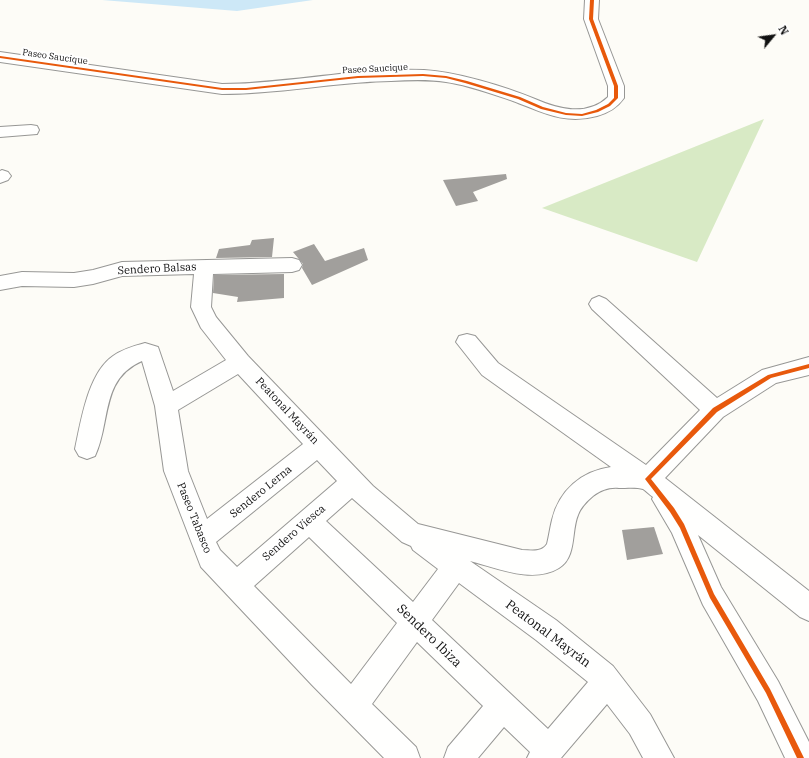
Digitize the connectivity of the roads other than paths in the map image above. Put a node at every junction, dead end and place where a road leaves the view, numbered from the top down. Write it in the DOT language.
graph roads {
  1 [pos="592,0"];
  2 [pos="0,57"];
  3 [pos="31,130"];
  4 [pos="0,132"];
  5 [pos="292,265"];
  6 [pos="204,267"];
  7 [pos="0,284"];
  8 [pos="599,304"];
  9 [pos="467,342"];
  10 [pos="240,362"];
  11 [pos="809,366"];
  12 [pos="166,406"];
  13 [pos="715,410"];
  14 [pos="319,445"];
  15 [pos="87,449"];
  16 [pos="648,479"];
  17 [pos="353,482"];
  18 [pos="309,521"];
  19 [pos="411,534"];
  20 [pos="202,538"];
  21 [pos="456,566"];
  22 [pos="236,585"];
  23 [pos="809,608"];
  24 [pos="415,622"];
  25 [pos="607,682"];
  26 [pos="353,706"];
  27 [pos="502,706"];
  28 [pos="545,754"];
  29 [pos="405,758"];
  30 [pos="459,758"];
  31 [pos="659,758"];
  32 [pos="801,758"];
  1 -- 2 [label="street, Paseo Saucique"];
  3 -- 4 [label="street"];
  5 -- 6 [label="street, Sendero Balsas"];
  6 -- 7 [label="street, Sendero Balsas"];
  6 -- 10 [label="street, Peatonal Mayrán"];
  8 -- 13 [label="street"];
  9 -- 16 [label="street"];
  10 -- 12 [label="street"];
  10 -- 14 [label="street, Peatonal Mayrán"];
  11 -- 13 [label="street"];
  12 -- 15 [label="street, Paseo Tabasco"];
  12 -- 20 [label="street, Paseo Tabasco"];
  13 -- 16 [label="street"];
  14 -- 17 [label="street, Peatonal Mayrán"];
  14 -- 20 [label="street, Sendero Lerna"];
  16 -- 19 [label="street, Peatonal Mayrán"];
  16 -- 23 [label="street"];
  16 -- 32 [label="street"];
  17 -- 18 [label="street, Sendero Viesca"];
  17 -- 19 [label="street, Peatonal Mayrán"];
  18 -- 22 [label="street, Sendero Viesca"];
  18 -- 24 [label="street, Sendero Ibiza"];
  19 -- 21 [label="street, Peatonal Mayrán"];
  20 -- 22 [label="street, Paseo Tabasco"];
  21 -- 24 [label="street"];
  21 -- 25 [label="street, Peatonal Mayrán"];
  22 -- 26 [label="street, Paseo Tabasco"];
  24 -- 26 [label="street"];
  24 -- 27 [label="street, Sendero Ibiza"];
  25 -- 28 [label="street"];
  25 -- 31 [label="street, Peatonal Mayrán"];
  26 -- 29 [label="street, Paseo Tabasco"];
  27 -- 28 [label="street, Sendero Ibiza"];
  27 -- 30 [label="street"];
}
